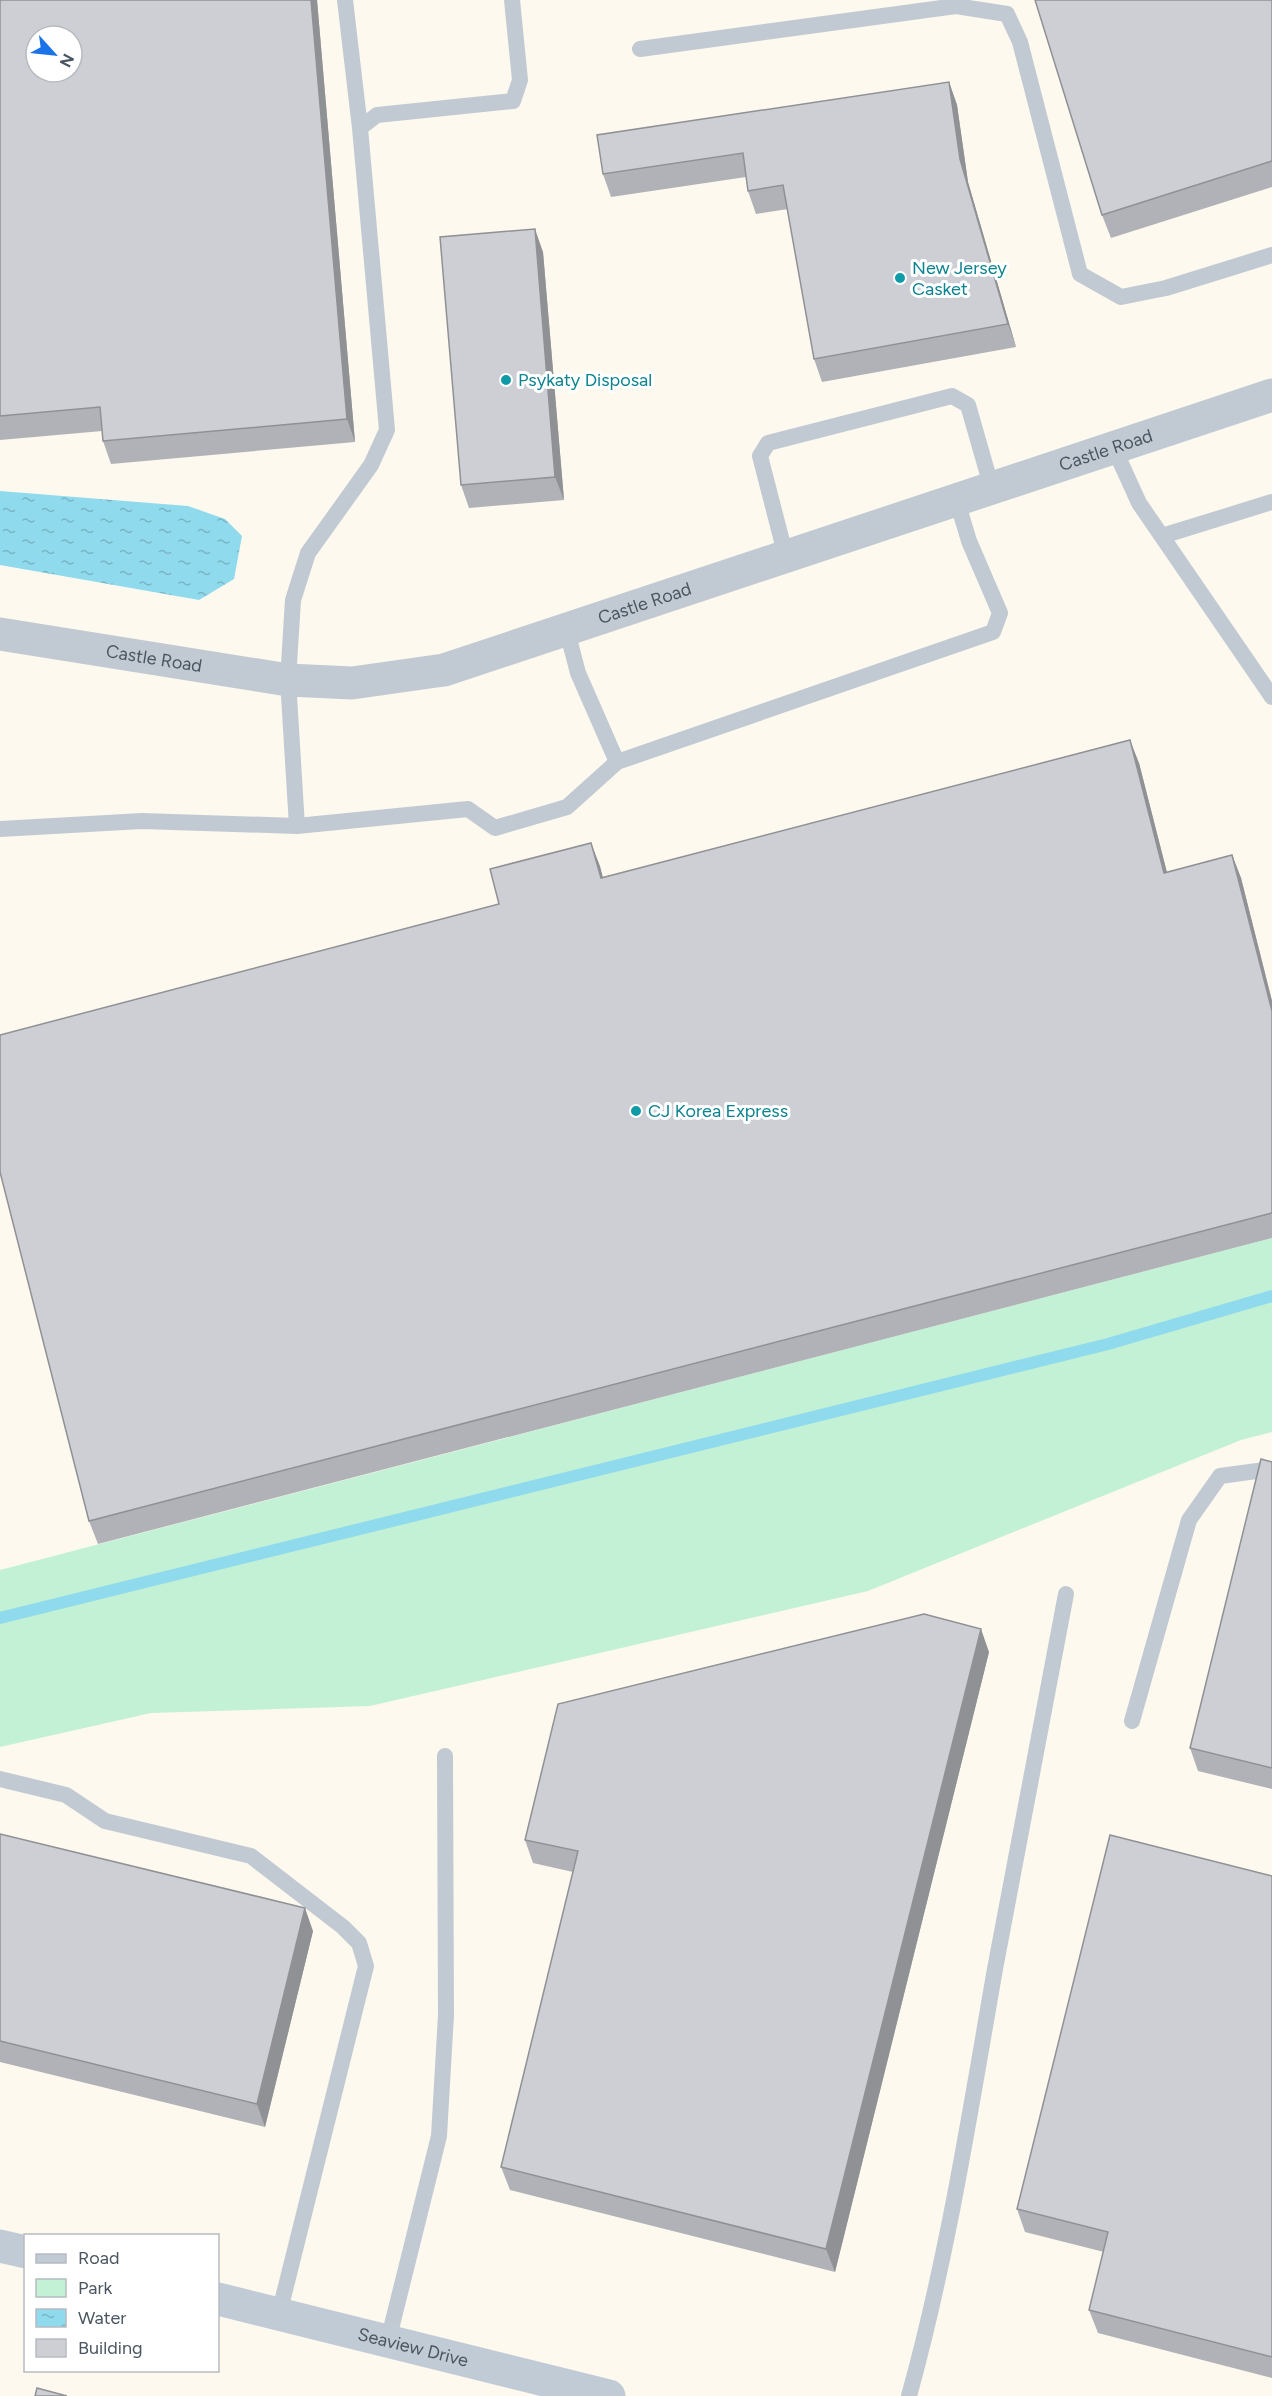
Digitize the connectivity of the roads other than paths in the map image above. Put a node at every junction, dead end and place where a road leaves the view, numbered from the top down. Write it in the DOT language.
graph roads {
  1 [pos="345,0"];
  2 [pos="512,0"];
  3 [pos="640,49"];
  4 [pos="360,128"];
  5 [pos="1272,255"];
  6 [pos="1272,395"];
  7 [pos="1114,448"];
  8 [pos="992,489"];
  9 [pos="957,501"];
  10 [pos="1272,502"];
  11 [pos="1162,536"];
  12 [pos="786,557"];
  13 [pos="567,631"];
  14 [pos="0,634"];
  15 [pos="288,680"];
  16 [pos="1272,697"];
  17 [pos="617,762"];
  18 [pos="297,826"];
  19 [pos="0,829"];
  20 [pos="1272,1468"];
  21 [pos="1066,1594"];
  22 [pos="1132,1721"];
  23 [pos="445,1755"];
  24 [pos="0,1779"];
  25 [pos="0,2246"];
  26 [pos="24,2252"];
  27 [pos="219,2299"];
  28 [pos="279,2314"];
  29 [pos="387,2341"];
  30 [pos="609,2396"];
  31 [pos="909,2396"];
  1 -- 4 [label="lane"];
  2 -- 4 [label="lane"];
  3 -- 5 [label="lane"];
  4 -- 15 [label="lane"];
  6 -- 7 [label="street, Castle Road"];
  7 -- 8 [label="street, Castle Road"];
  7 -- 11 [label="lane"];
  8 -- 9 [label="street, Castle Road"];
  8 -- 12 [label="lane"];
  9 -- 12 [label="street, Castle Road"];
  9 -- 17 [label="lane"];
  10 -- 11 [label="lane"];
  11 -- 16 [label="lane"];
  12 -- 13 [label="street, Castle Road"];
  13 -- 15 [label="street, Castle Road"];
  13 -- 17 [label="lane"];
  14 -- 15 [label="street, Castle Road"];
  15 -- 18 [label="lane"];
  17 -- 18 [label="lane"];
  18 -- 19 [label="lane"];
  20 -- 22 [label="lane"];
  21 -- 31 [label="lane"];
  23 -- 29 [label="lane"];
  24 -- 28 [label="lane"];
  25 -- 26 [label="main road"];
  27 -- 28 [label="main road, Seaview Drive"];
  28 -- 29 [label="main road, Seaview Drive"];
  29 -- 30 [label="main road, Seaview Drive"];
}
